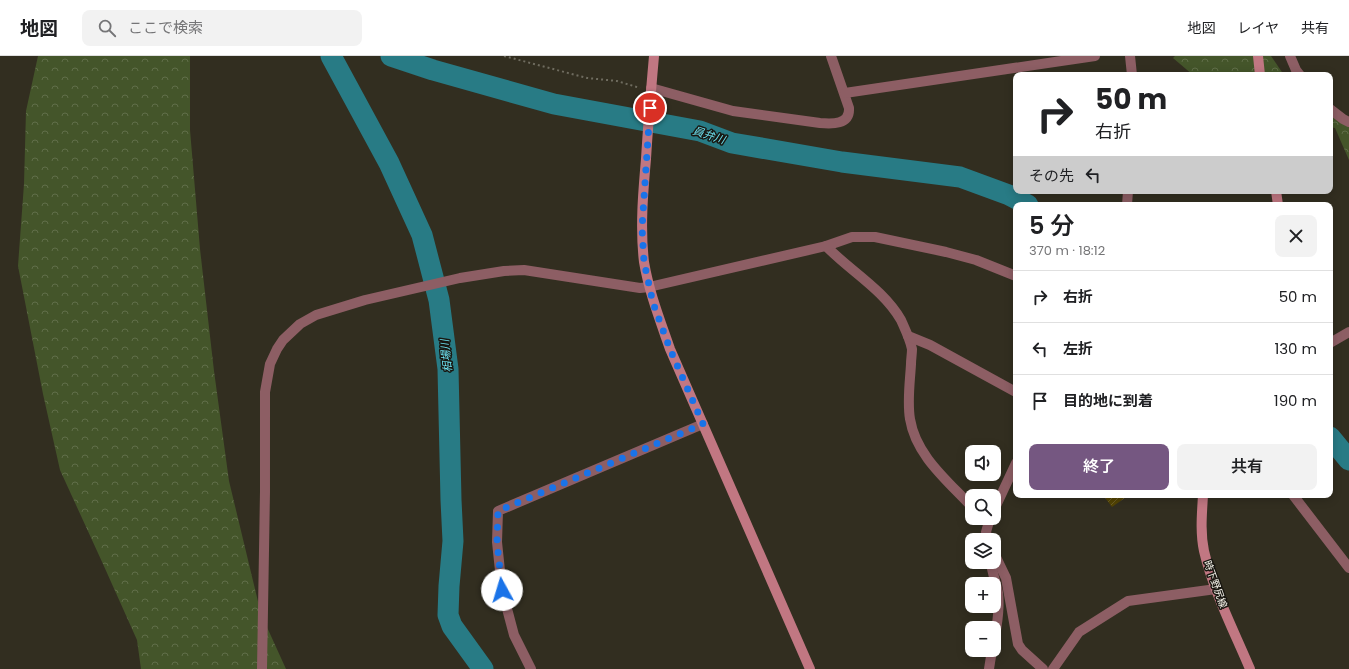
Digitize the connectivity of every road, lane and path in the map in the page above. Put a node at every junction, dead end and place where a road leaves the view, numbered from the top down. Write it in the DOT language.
graph roads {
  1 [pos="504,56"];
  2 [pos="654,56"];
  3 [pos="831,56"];
  4 [pos="1095,56"];
  5 [pos="1130,56"];
  6 [pos="1258,56"];
  7 [pos="1290,56"];
  8 [pos="1132,72"];
  9 [pos="1260,72"];
  10 [pos="1298,72"];
  11 [pos="651,91"];
  12 [pos="845,93"];
  13 [pos="1333,112"];
  14 [pos="1349,122"];
  15 [pos="826,246"];
  16 [pos="1013,275"];
  17 [pos="649,288"];
  18 [pos="1349,332"];
  19 [pos="908,336"];
  20 [pos="1333,341"];
  21 [pos="1013,390"];
  22 [pos="703,424"];
  23 [pos="1013,469"];
  24 [pos="1001,495"];
  25 [pos="1203,498"];
  26 [pos="1295,498"];
  27 [pos="965,499"];
  28 [pos="1001,568"];
  29 [pos="1349,568"];
  30 [pos="992,569"];
  31 [pos="1216,589"];
  32 [pos="996,621"];
  33 [pos="991,657"];
  34 [pos="262,669"];
  35 [pos="531,669"];
  36 [pos="810,669"];
  37 [pos="989,669"];
  38 [pos="1043,669"];
  39 [pos="1053,669"];
  40 [pos="1250,669"];
  1 -- 11 [label="path"];
  2 -- 11 [label="street"];
  3 -- 12 [label="street"];
  4 -- 12 [label="street"];
  5 -- 8 [label="street"];
  6 -- 9 [label="street"];
  7 -- 10 [label="street"];
  11 -- 12 [label="street"];
  11 -- 17 [label="street"];
  13 -- 14 [label="street"];
  15 -- 16 [label="street"];
  15 -- 17 [label="street"];
  15 -- 19 [label="street"];
  17 -- 22 [label="street"];
  17 -- 34 [label="street"];
  18 -- 20 [label="street"];
  19 -- 21 [label="street"];
  19 -- 27 [label="street"];
  22 -- 35 [label="street"];
  22 -- 36 [label="street"];
  23 -- 24 [label="street"];
  25 -- 31 [label="street, 時下野尻線"];
  26 -- 29 [label="street"];
  28 -- 38 [label="street"];
  30 -- 32 [label="street"];
  31 -- 39 [label="street"];
  31 -- 40 [label="street, 時下野尻線"];
  33 -- 37 [label="street"];
}
